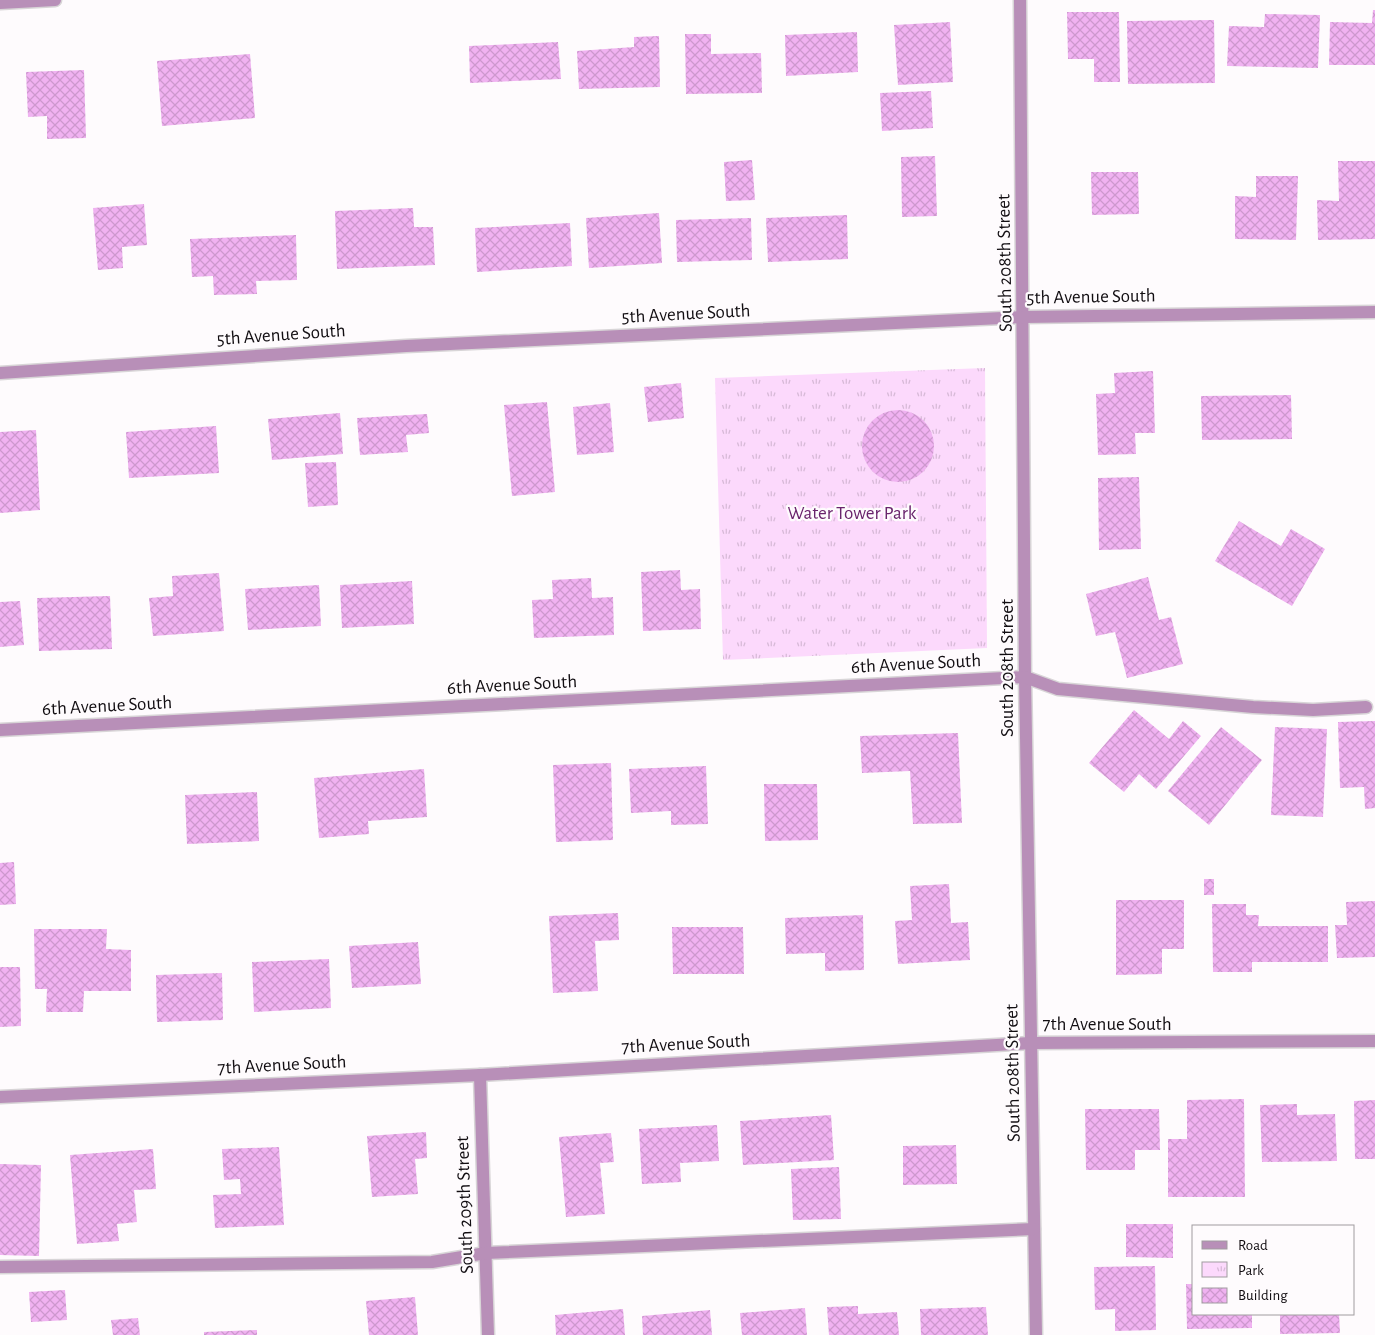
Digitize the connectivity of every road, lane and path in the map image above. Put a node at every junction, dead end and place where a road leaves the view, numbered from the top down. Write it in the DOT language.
graph roads {
  1 [pos="55,0"];
  2 [pos="1020,0"];
  3 [pos="0,3"];
  4 [pos="1375,312"];
  5 [pos="1024,317"];
  6 [pos="0,373"];
  7 [pos="1025,677"];
  8 [pos="1366,707"];
  9 [pos="0,730"];
  10 [pos="1375,1041"];
  11 [pos="1031,1043"];
  12 [pos="480,1074"];
  13 [pos="0,1097"];
  14 [pos="1034,1229"];
  15 [pos="486,1253"];
  16 [pos="0,1267"];
  17 [pos="488,1335"];
  18 [pos="1036,1335"];
  1 -- 3 [label="street"];
  2 -- 5 [label="street, South 208th Street"];
  4 -- 5 [label="street, 5th Avenue South"];
  5 -- 6 [label="street, 5th Avenue South"];
  5 -- 7 [label="street, South 208th Street"];
  7 -- 8 [label="street"];
  7 -- 9 [label="street, 6th Avenue South"];
  7 -- 11 [label="street, South 208th Street"];
  10 -- 11 [label="street, 7th Avenue South"];
  11 -- 12 [label="street, 7th Avenue South"];
  11 -- 14 [label="street, South 208th Street"];
  12 -- 13 [label="street, 7th Avenue South"];
  12 -- 15 [label="street, South 209th Street"];
  14 -- 15 [label="street"];
  14 -- 18 [label="street, South 208th Street"];
  15 -- 16 [label="street"];
  15 -- 17 [label="street, South 209th Street"];
}
